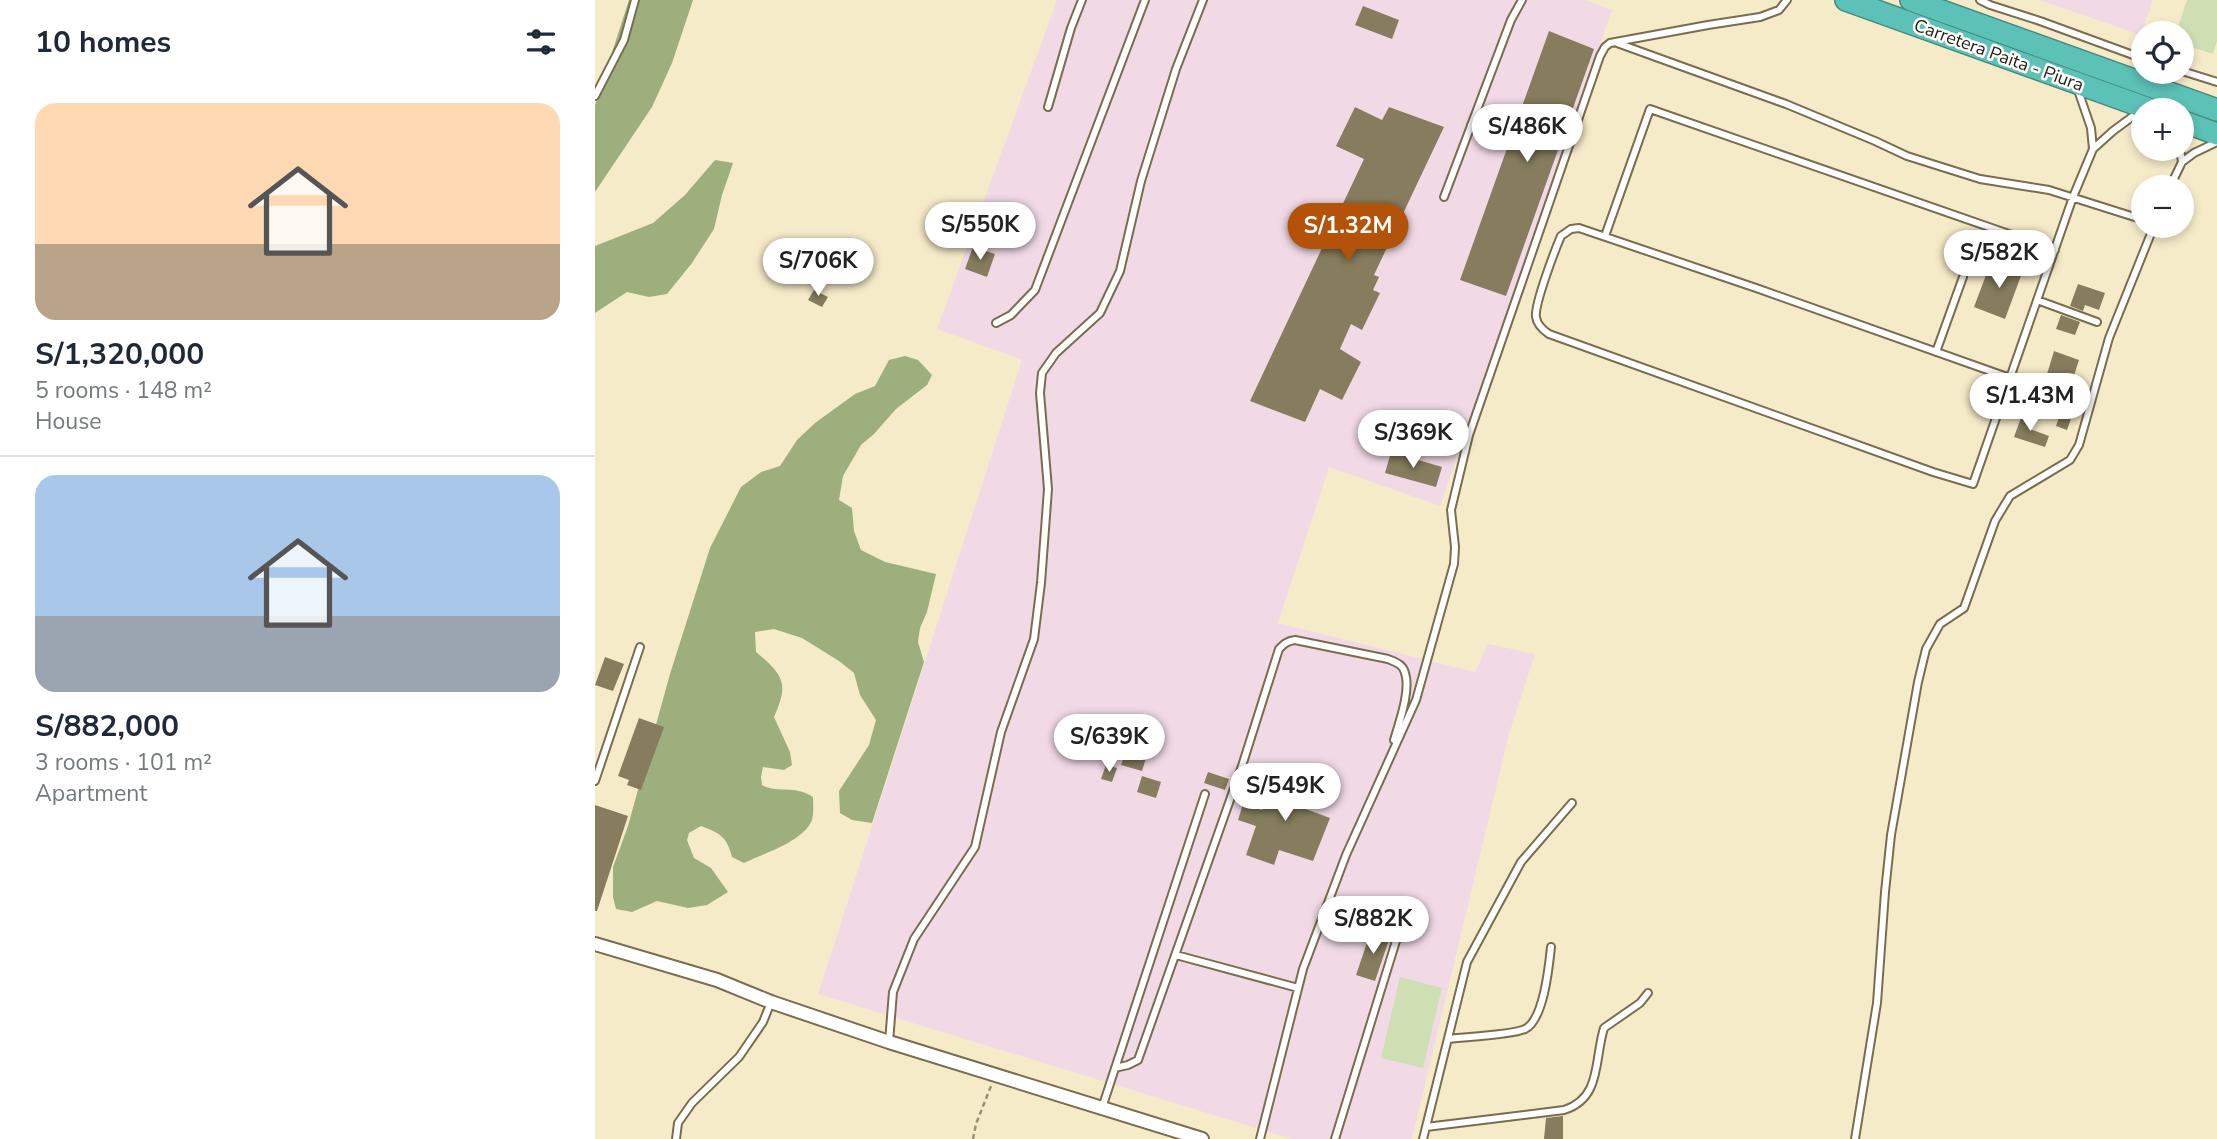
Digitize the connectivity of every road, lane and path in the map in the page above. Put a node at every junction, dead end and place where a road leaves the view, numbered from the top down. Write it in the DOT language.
graph roads {
  1 [pos="635,0"];
  2 [pos="1082,0"];
  3 [pos="1146,0"];
  4 [pos="1203,0"];
  5 [pos="1522,0"];
  6 [pos="1787,0"];
  7 [pos="1846,0"];
  8 [pos="1911,0"];
  9 [pos="1980,0"];
  10 [pos="1946,6"];
  11 [pos="1615,42"];
  12 [pos="2131,54"];
  13 [pos="2194,75"];
  14 [pos="2075,82"];
  15 [pos="2217,82"];
  16 [pos="595,96"];
  17 [pos="2131,103"];
  18 [pos="1048,107"];
  19 [pos="2217,110"];
  20 [pos="2131,120"];
  21 [pos="1471,125"];
  22 [pos="2194,125"];
  23 [pos="2217,134"];
  24 [pos="1503,139"];
  25 [pos="2217,142"];
  26 [pos="2093,149"];
  27 [pos="2182,162"];
  28 [pos="2176,175"];
  29 [pos="1444,197"];
  30 [pos="2073,197"];
  31 [pos="2131,216"];
  32 [pos="1605,236"];
  33 [pos="2149,238"];
  34 [pos="2055,250"];
  35 [pos="1963,277"];
  36 [pos="2037,300"];
  37 [pos="2097,322"];
  38 [pos="996,323"];
  39 [pos="1936,352"];
  40 [pos="2010,378"];
  41 [pos="640,647"];
  42 [pos="1389,759"];
  43 [pos="595,781"];
  44 [pos="1205,794"];
  45 [pos="1572,803"];
  46 [pos="1397,942"];
  47 [pos="595,944"];
  48 [pos="1551,947"];
  49 [pos="1176,955"];
  50 [pos="1298,988"];
  51 [pos="1648,993"];
  52 [pos="771,1002"];
  53 [pos="1448,1039"];
  54 [pos="889,1042"];
  55 [pos="1115,1068"];
  56 [pos="999,1076"];
  57 [pos="1102,1108"];
  58 [pos="1426,1127"];
  59 [pos="676,1139"];
  60 [pos="973,1139"];
  61 [pos="1202,1139"];
  62 [pos="1260,1139"];
  63 [pos="1335,1139"];
  64 [pos="1423,1139"];
  65 [pos="1855,1139"];
  1 -- 16 [label="lane"];
  2 -- 18 [label="lane"];
  3 -- 38 [label="lane"];
  4 -- 54 [label="lane"];
  5 -- 21 [label="lane"];
  6 -- 11 [label="lane"];
  7 -- 14 [label="highway, Carretera Paita - Piura"];
  8 -- 10 [label="highway, Carretera Paita - Piura"];
  9 -- 12 [label="lane"];
  10 -- 19 [label="highway, Carretera Paita - Piura"];
  11 -- 30 [label="lane"];
  11 -- 42 [label="lane"];
  13 -- 15 [label="lane"];
  14 -- 17 [label="highway, Carretera Paita - Piura"];
  14 -- 26 [label="lane"];
  20 -- 26 [label="lane"];
  21 -- 24 [label="lane"];
  21 -- 29 [label="lane"];
  22 -- 23 [label="highway"];
  25 -- 27 [label="lane"];
  26 -- 30 [label="lane"];
  27 -- 28 [label="lane"];
  30 -- 31 [label="lane"];
  30 -- 34 [label="lane"];
  32 -- 34 [label="lane"];
  32 -- 39 [label="lane"];
  32 -- 40 [label="lane"];
  33 -- 65 [label="lane"];
  34 -- 36 [label="lane"];
  35 -- 39 [label="lane"];
  36 -- 37 [label="lane"];
  36 -- 40 [label="lane"];
  39 -- 40 [label="lane"];
  41 -- 43 [label="lane"];
  42 -- 49 [label="lane"];
  42 -- 50 [label="lane"];
  44 -- 55 [label="lane"];
  45 -- 53 [label="lane"];
  46 -- 63 [label="lane"];
  47 -- 52 [label="street"];
  48 -- 53 [label="lane"];
  49 -- 50 [label="lane"];
  49 -- 55 [label="lane"];
  50 -- 62 [label="lane"];
  51 -- 58 [label="lane"];
  52 -- 54 [label="street"];
  52 -- 59 [label="lane"];
  53 -- 58 [label="lane"];
  54 -- 56 [label="street"];
  55 -- 57 [label="lane"];
  56 -- 57 [label="street"];
  56 -- 60 [label="path"];
  57 -- 61 [label="street"];
  58 -- 64 [label="lane"];
}
